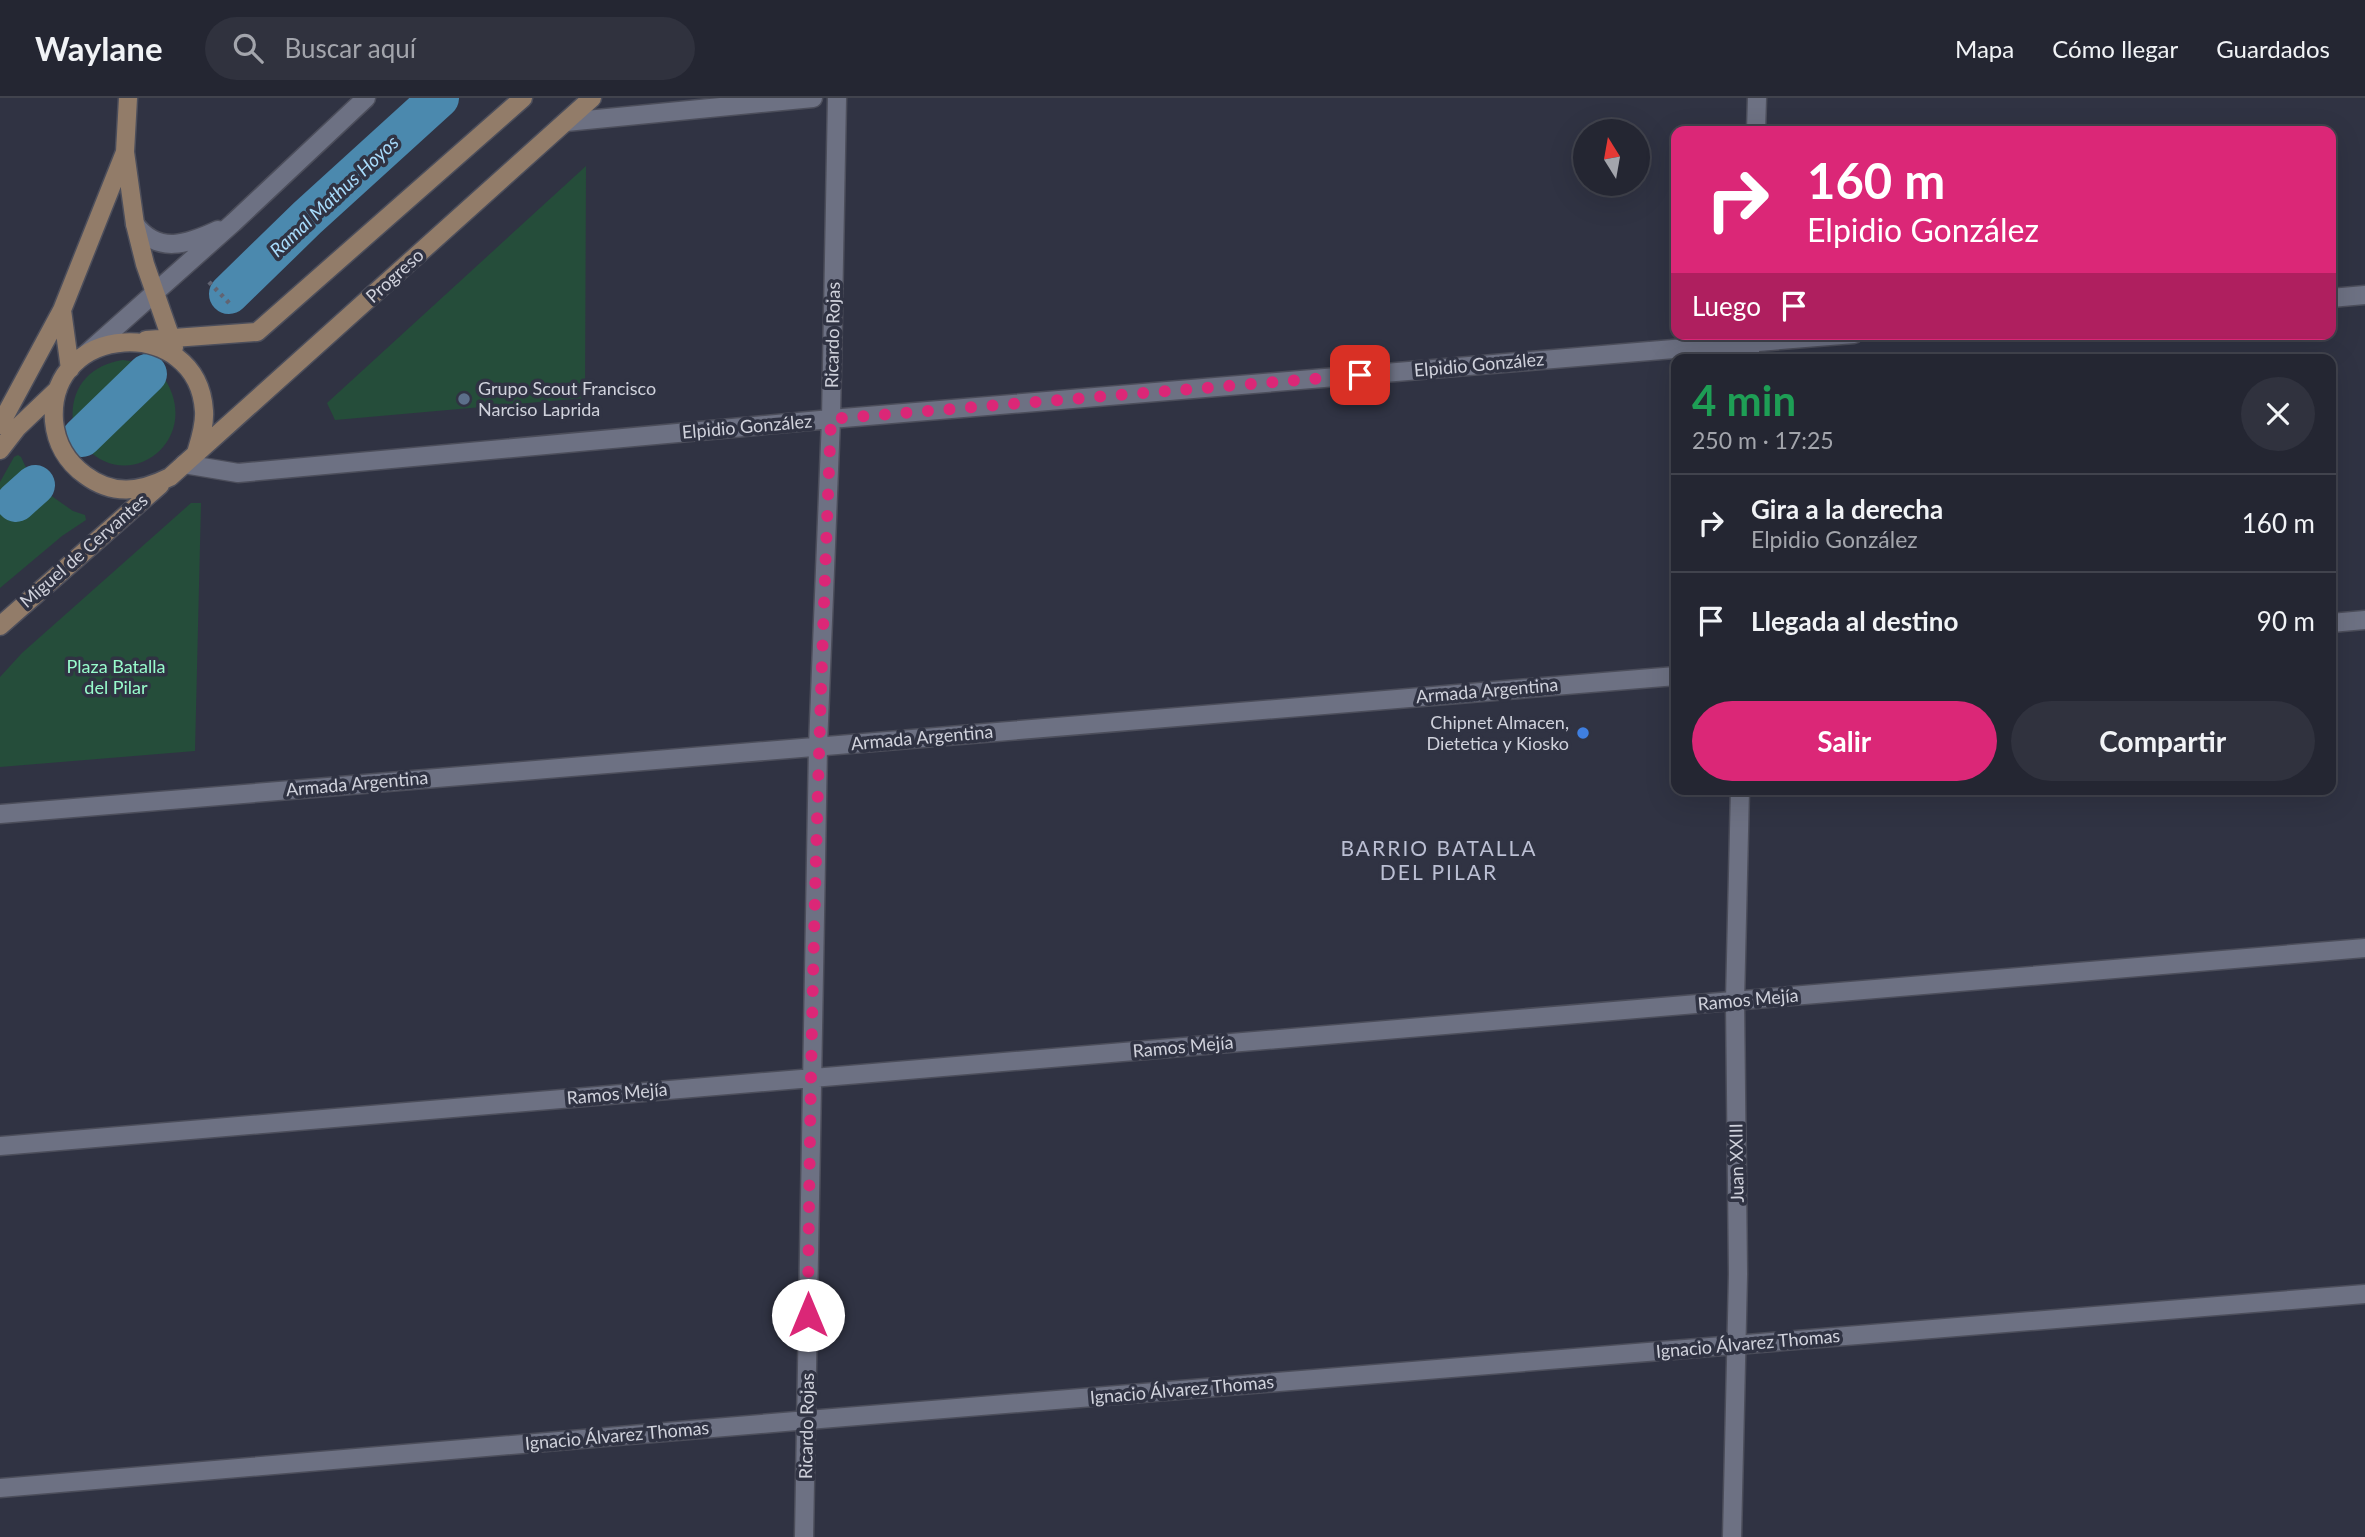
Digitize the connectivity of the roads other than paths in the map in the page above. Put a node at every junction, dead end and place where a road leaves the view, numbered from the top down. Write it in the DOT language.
graph roads {
  1 [pos="128,98"];
  2 [pos="366,98"];
  3 [pos="523,98"];
  4 [pos="593,98"];
  5 [pos="813,98"];
  6 [pos="837,98"];
  7 [pos="1757,98"];
  8 [pos="566,122"];
  9 [pos="1756,126"];
  10 [pos="125,152"];
  11 [pos="233,223"];
  12 [pos="135,224"];
  13 [pos="154,292"];
  14 [pos="2365,295"];
  15 [pos="2336,298"];
  16 [pos="62,310"];
  17 [pos="170,338"];
  18 [pos="1797,340"];
  19 [pos="135,341"];
  20 [pos="1750,345"];
  21 [pos="85,354"];
  22 [pos="180,361"];
  23 [pos="70,369"];
  24 [pos="58,389"];
  25 [pos="831,419"];
  26 [pos="0,425"];
  27 [pos="0,450"];
  28 [pos="190,459"];
  29 [pos="170,477"];
  30 [pos="2365,620"];
  31 [pos="2336,623"];
  32 [pos="0,626"];
  33 [pos="1671,676"];
  34 [pos="818,746"];
  35 [pos="1740,795"];
  36 [pos="0,814"];
  37 [pos="2365,948"];
  38 [pos="1735,1001"];
  39 [pos="810,1078"];
  40 [pos="0,1146"];
  41 [pos="2365,1294"];
  42 [pos="1736,1345"];
  43 [pos="807,1420"];
  44 [pos="0,1488"];
  45 [pos="804,1537"];
  46 [pos="1732,1537"];
  1 -- 10 [label="main road"];
  2 -- 11 [label="street"];
  3 -- 17 [label="main road"];
  4 -- 8 [label="main road, Progreso"];
  5 -- 8 [label="street"];
  6 -- 25 [label="street, Ricardo Rojas"];
  7 -- 9 [label="street"];
  8 -- 28 [label="main road, Progreso"];
  10 -- 12 [label="main road"];
  10 -- 16 [label="main road"];
  11 -- 12 [label="street"];
  11 -- 13 [label="street"];
  12 -- 13 [label="main road"];
  13 -- 17 [label="main road"];
  13 -- 21 [label="street"];
  14 -- 15 [label="street"];
  16 -- 23 [label="main road"];
  16 -- 26 [label="main road"];
  17 -- 19 [label="main road"];
  17 -- 22 [label="main road"];
  18 -- 20 [label="street, Elpidio González"];
  19 -- 21 [label="main road"];
  19 -- 22 [label="main road"];
  20 -- 25 [label="street, Elpidio González"];
  21 -- 23 [label="main road"];
  22 -- 28 [label="main road"];
  23 -- 24 [label="main road"];
  24 -- 27 [label="main road"];
  24 -- 29 [label="main road"];
  25 -- 28 [label="street, Elpidio González"];
  25 -- 34 [label="street, Ricardo Rojas"];
  28 -- 29 [label="main road"];
  29 -- 32 [label="main road, Miguel de Cervantes"];
  30 -- 31 [label="street"];
  33 -- 34 [label="street, Armada Argentina"];
  34 -- 36 [label="street, Armada Argentina"];
  34 -- 39 [label="street, Ricardo Rojas"];
  35 -- 38 [label="street, Juan XXIII"];
  37 -- 38 [label="street, Ramos Mejía"];
  38 -- 39 [label="street, Ramos Mejía"];
  38 -- 42 [label="street, Juan XXIII"];
  39 -- 40 [label="street, Ramos Mejía"];
  39 -- 43 [label="street, Ricardo Rojas"];
  41 -- 42 [label="street, Ignacio Álvarez Thomas"];
  42 -- 43 [label="street, Ignacio Álvarez Thomas"];
  42 -- 46 [label="street, Juan XXIII"];
  43 -- 44 [label="street, Ignacio Álvarez Thomas"];
  43 -- 45 [label="street, Ricardo Rojas"];
}
